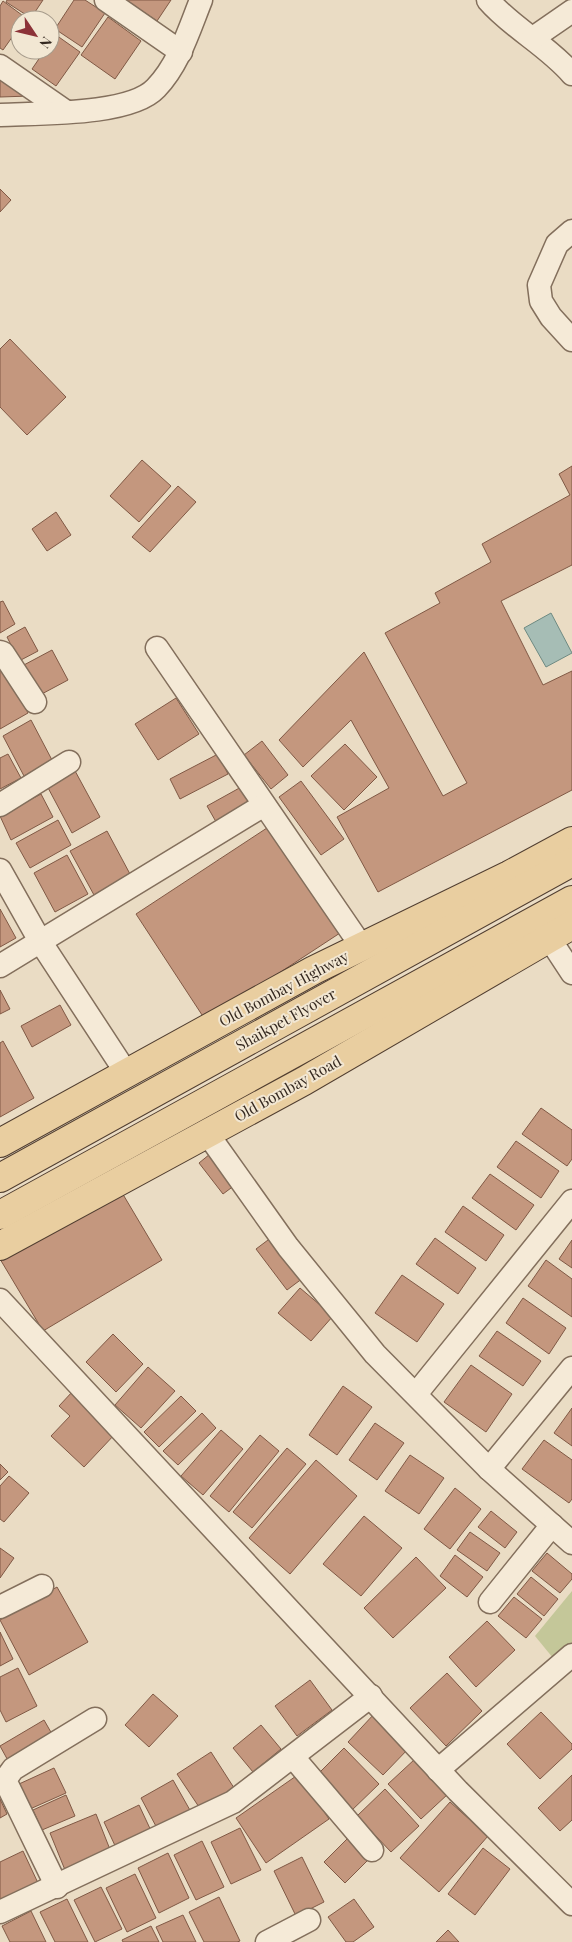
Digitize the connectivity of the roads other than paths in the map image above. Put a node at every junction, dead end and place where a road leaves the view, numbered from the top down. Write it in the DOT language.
graph roads {
  1 [pos="106,0"];
  2 [pos="201,0"];
  3 [pos="488,0"];
  4 [pos="572,11"];
  5 [pos="533,38"];
  6 [pos="181,52"];
  7 [pos="568,63"];
  8 [pos="0,66"];
  9 [pos="65,111"];
  10 [pos="0,115"];
  11 [pos="572,231"];
  12 [pos="572,340"];
  13 [pos="157,648"];
  14 [pos="0,652"];
  15 [pos="35,702"];
  16 [pos="69,762"];
  17 [pos="264,805"];
  18 [pos="0,806"];
  19 [pos="572,841"];
  20 [pos="572,862"];
  21 [pos="0,870"];
  22 [pos="572,900"];
  23 [pos="564,934"];
  24 [pos="40,941"];
  25 [pos="362,947"];
  26 [pos="0,966"];
  27 [pos="572,973"];
  28 [pos="127,1074"];
  29 [pos="207,1132"];
  30 [pos="0,1143"];
  31 [pos="0,1178"];
  32 [pos="572,1201"];
  33 [pos="0,1215"];
  34 [pos="0,1246"];
  35 [pos="0,1300"];
  36 [pos="572,1368"];
  37 [pos="416,1394"];
  38 [pos="489,1469"];
  39 [pos="552,1525"];
  40 [pos="572,1543"];
  41 [pos="42,1586"];
  42 [pos="490,1602"];
  43 [pos="0,1607"];
  44 [pos="572,1655"];
  45 [pos="371,1696"];
  46 [pos="95,1719"];
  47 [pos="293,1757"];
  48 [pos="438,1770"];
  49 [pos="372,1850"];
  50 [pos="58,1887"];
  51 [pos="572,1904"];
  52 [pos="0,1912"];
  53 [pos="309,1920"];
  54 [pos="267,1942"];
  1 -- 6 [label="street"];
  2 -- 6 [label="street"];
  3 -- 5 [label="street"];
  4 -- 5 [label="street"];
  5 -- 7 [label="street"];
  6 -- 9 [label="street"];
  8 -- 9 [label="street"];
  9 -- 10 [label="street"];
  11 -- 12 [label="street"];
  13 -- 17 [label="street"];
  14 -- 15 [label="street"];
  16 -- 18 [label="street"];
  17 -- 24 [label="street"];
  17 -- 25 [label="street"];
  19 -- 25 [label="main road, Old Bombay Highway"];
  20 -- 31 [label="main road, Shaikpet Flyover"];
  21 -- 24 [label="street"];
  22 -- 33 [label="main road"];
  23 -- 27 [label="street"];
  23 -- 29 [label="main road, Old Bombay Road"];
  24 -- 26 [label="street"];
  24 -- 28 [label="street"];
  25 -- 28 [label="main road, Old Bombay Highway"];
  28 -- 30 [label="main road, Old Bombay Highway"];
  29 -- 34 [label="main road, Old Bombay Road"];
  29 -- 37 [label="street"];
  32 -- 37 [label="street"];
  35 -- 45 [label="street"];
  36 -- 38 [label="street"];
  37 -- 38 [label="street"];
  38 -- 39 [label="street"];
  39 -- 40 [label="street"];
  39 -- 42 [label="street"];
  41 -- 43 [label="street"];
  44 -- 48 [label="street"];
  45 -- 47 [label="street"];
  45 -- 48 [label="street"];
  46 -- 50 [label="street"];
  47 -- 49 [label="street"];
  47 -- 50 [label="street"];
  48 -- 51 [label="street"];
  50 -- 52 [label="street"];
  53 -- 54 [label="street"];
}
